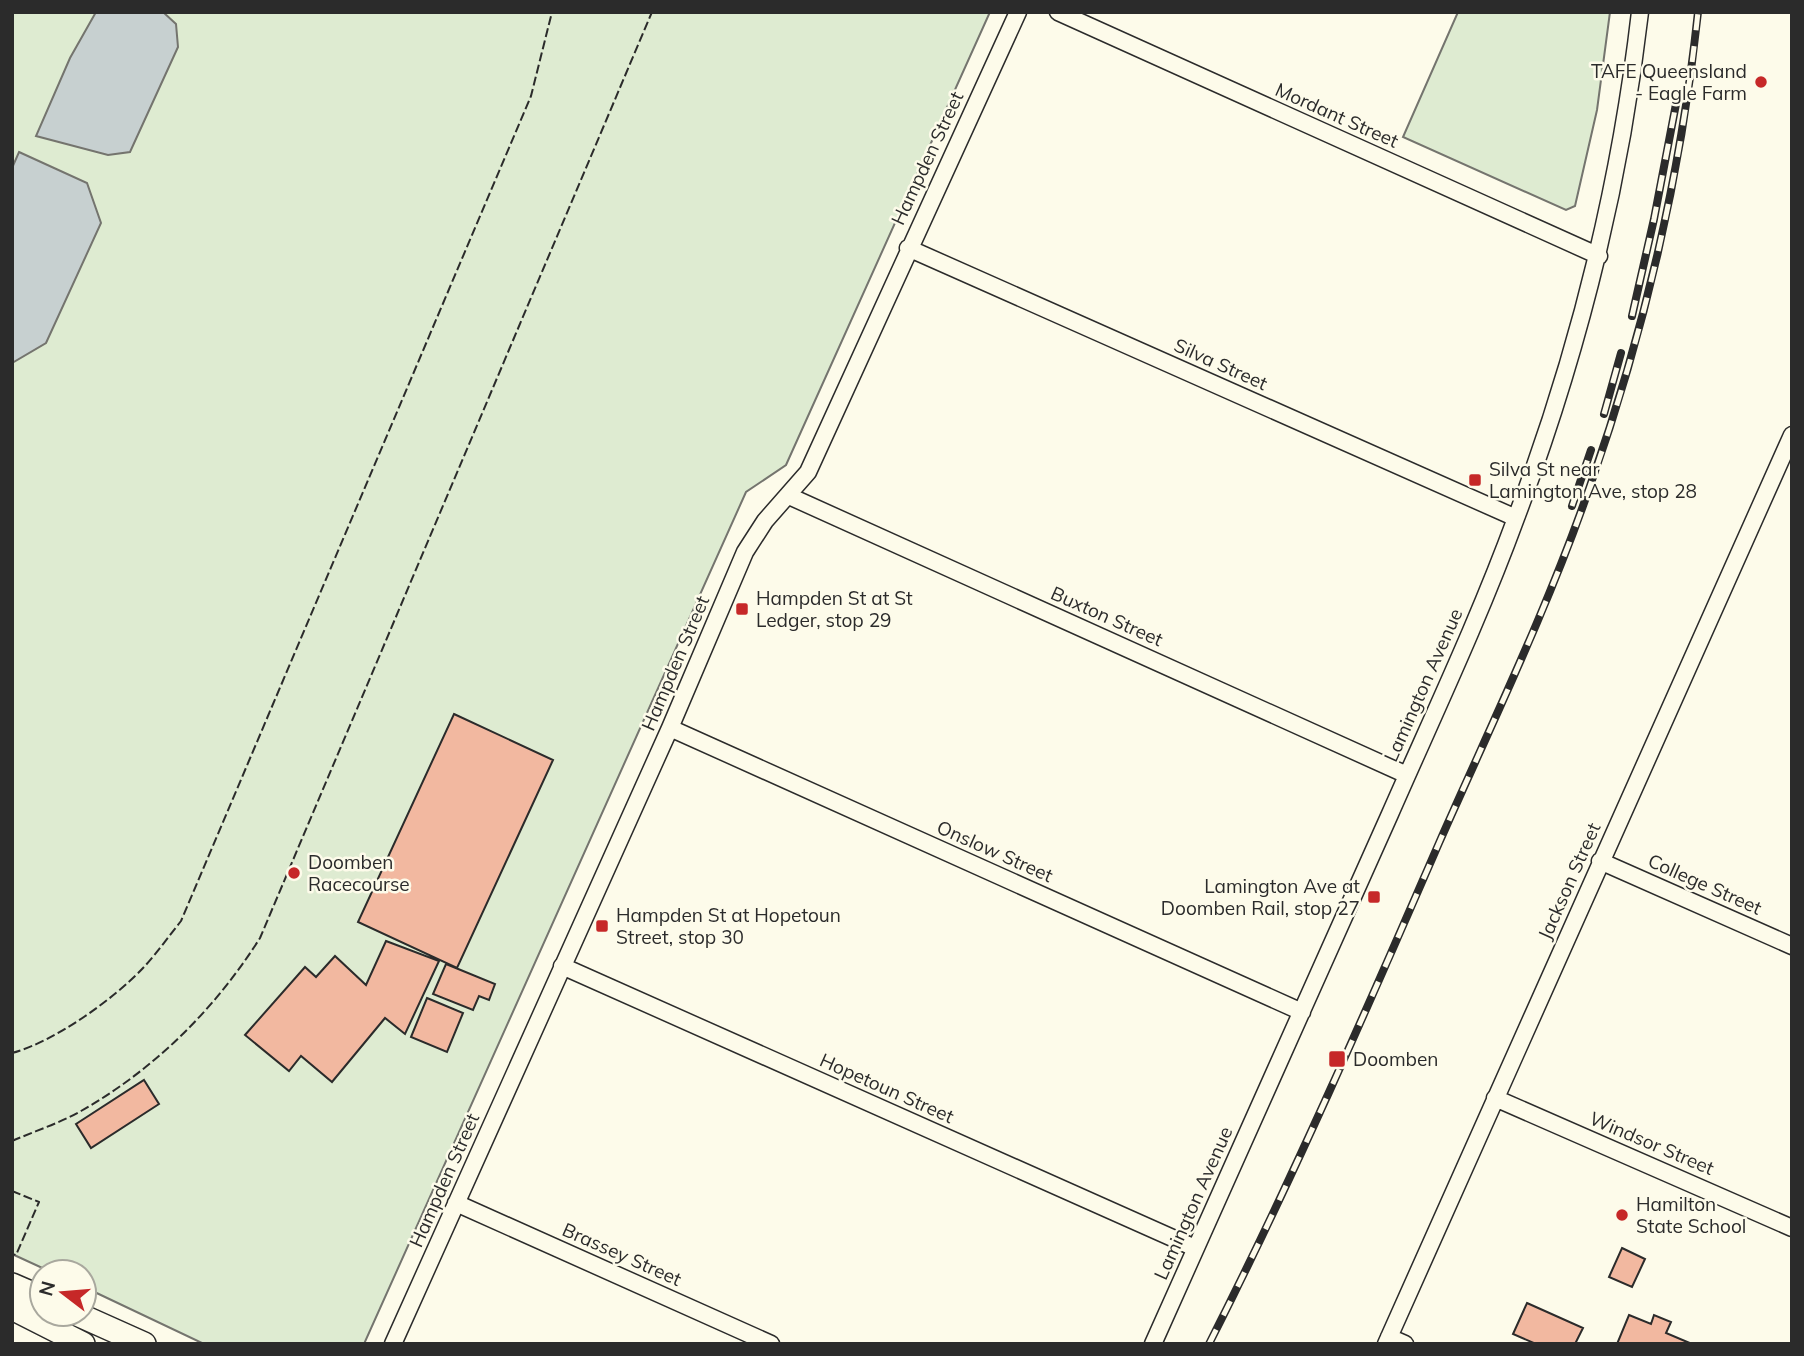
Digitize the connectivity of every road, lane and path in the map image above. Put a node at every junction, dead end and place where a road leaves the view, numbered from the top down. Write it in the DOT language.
graph roads {
  1 [pos="1018,12"];
  2 [pos="1058,12"];
  3 [pos="1640,12"];
  4 [pos="908,248"];
  5 [pos="1599,256"];
  6 [pos="1792,435"];
  7 [pos="789,496"];
  8 [pos="1516,519"];
  9 [pos="670,728"];
  10 [pos="1407,775"];
  11 [pos="1600,861"];
  12 [pos="1792,946"];
  13 [pos="562,966"];
  14 [pos="1303,1012"];
  15 [pos="1495,1098"];
  16 [pos="456,1203"];
  17 [pos="1792,1228"];
  18 [pos="1195,1248"];
  19 [pos="12,1308"];
  20 [pos="98,1323"];
  21 [pos="1388,1340"];
  22 [pos="83,1344"];
  23 [pos="144,1344"];
  24 [pos="393,1344"];
  25 [pos="771,1344"];
  26 [pos="1153,1344"];
  27 [pos="1405,1344"];
  1 -- 4 [label="street, Hampden Street"];
  2 -- 5 [label="street, Mordant Street"];
  3 -- 5 [label="street, Lamington Avenue"];
  4 -- 7 [label="street, Hampden Street"];
  4 -- 8 [label="street, Silva Street"];
  5 -- 8 [label="street, Lamington Avenue"];
  6 -- 11 [label="street, Jackson Street"];
  7 -- 9 [label="street, Hampden Street"];
  7 -- 10 [label="street, Buxton Street"];
  8 -- 10 [label="street, Lamington Avenue"];
  9 -- 13 [label="street, Hampden Street"];
  9 -- 14 [label="street, Onslow Street"];
  10 -- 14 [label="street, Lamington Avenue"];
  11 -- 12 [label="street, College Street"];
  11 -- 15 [label="street, Jackson Street"];
  13 -- 16 [label="street, Hampden Street"];
  13 -- 18 [label="street, Hopetoun Street"];
  14 -- 18 [label="street, Lamington Avenue"];
  15 -- 17 [label="street, Windsor Street"];
  15 -- 21 [label="street, Jackson Street"];
  16 -- 24 [label="street, Hampden Street"];
  16 -- 25 [label="street, Brassey Street"];
  18 -- 26 [label="street, Lamington Avenue"];
  19 -- 22 [label="main road"];
  20 -- 23 [label="main road"];
  21 -- 27 [label="street"];
}
